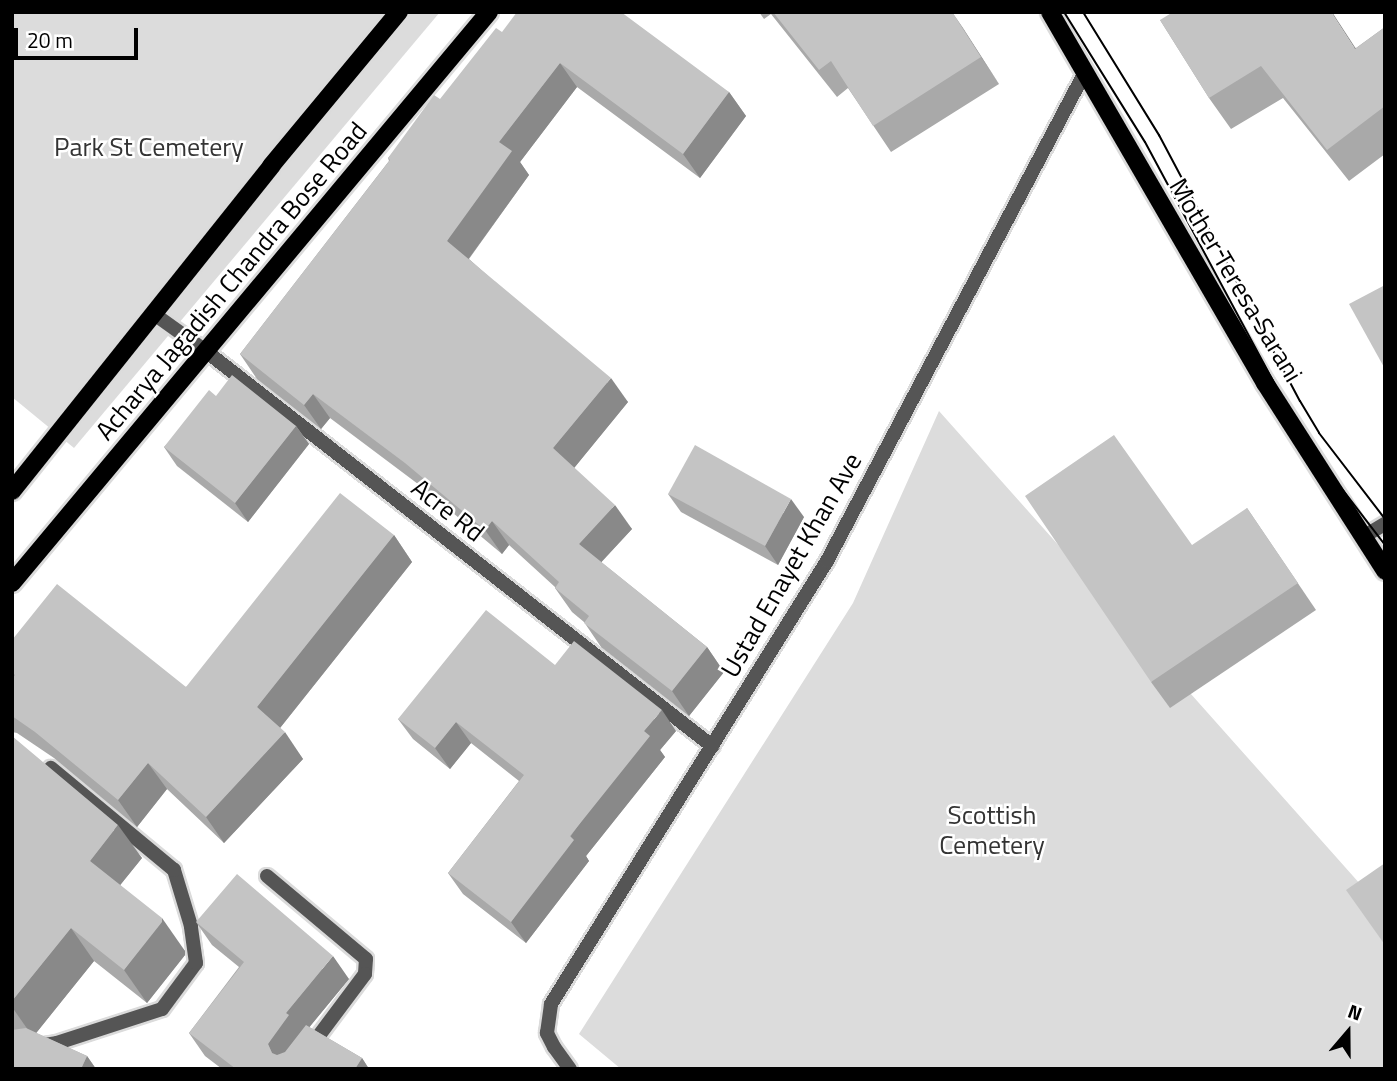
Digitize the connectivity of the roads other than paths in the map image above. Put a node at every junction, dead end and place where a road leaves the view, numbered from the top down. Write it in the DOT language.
graph roads {
  1 [pos="399,12"];
  2 [pos="489,12"];
  3 [pos="1050,12"];
  4 [pos="1084,74"];
  5 [pos="154,314"];
  6 [pos="207,352"];
  7 [pos="12,491"];
  8 [pos="1385,524"];
  9 [pos="1363,537"];
  10 [pos="1385,571"];
  11 [pos="12,583"];
  12 [pos="712,746"];
  13 [pos="39,760"];
  14 [pos="267,876"];
  15 [pos="12,1049"];
  16 [pos="294,1069"];
  17 [pos="570,1069"];
  1 -- 5 [label="main road, Acharya Jagadish Chandra Bose Road"];
  2 -- 6 [label="main road, Acharya Jagadish Chandra Bose Road"];
  3 -- 4 [label="main road, Mother Teresa Sarani"];
  4 -- 9 [label="main road, Mother Teresa Sarani"];
  4 -- 12 [label="street, Ustad Enayet Khan Ave"];
  5 -- 6 [label="street, Acre Rd"];
  5 -- 7 [label="main road, Acharya Jagadish Chandra Bose Road"];
  6 -- 11 [label="main road, Acharya Jagadish Chandra Bose Road"];
  6 -- 12 [label="street, Acre Rd"];
  8 -- 9 [label="street"];
  9 -- 10 [label="main road, Mother Teresa Sarani"];
  12 -- 17 [label="street, Ustad Enayet Khan Ave"];
  13 -- 15 [label="street"];
  14 -- 16 [label="street"];
}
